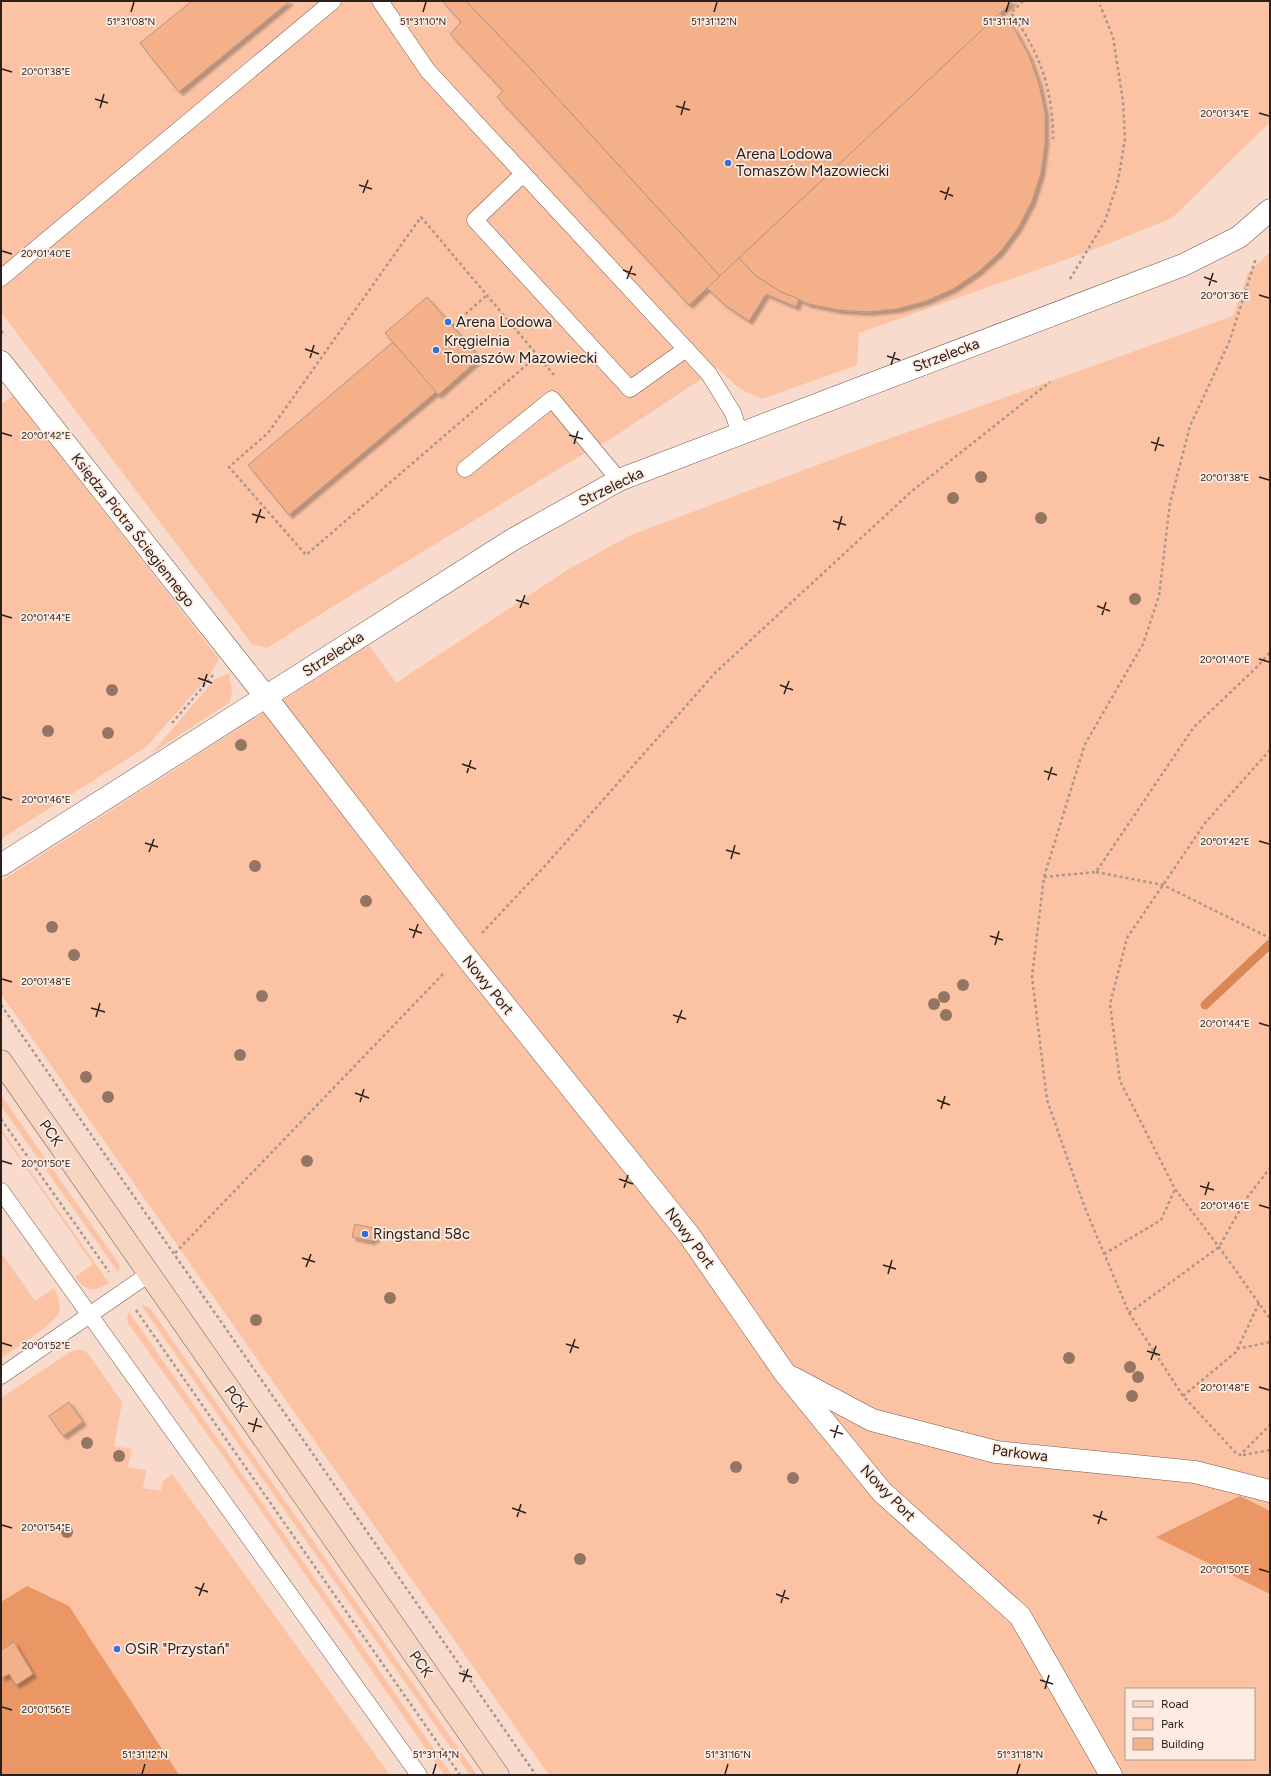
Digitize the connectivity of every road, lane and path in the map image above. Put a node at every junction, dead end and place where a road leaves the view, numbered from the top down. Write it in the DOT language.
graph roads {
  1 [pos="333,1"];
  2 [pos="380,1"];
  3 [pos="1023,1"];
  4 [pos="1100,5"];
  5 [pos="1053,139"];
  6 [pos="523,174"];
  7 [pos="1270,210"];
  8 [pos="1259,251"];
  9 [pos="1,278"];
  10 [pos="1066,285"];
  11 [pos="487,295"];
  12 [pos="452,326"];
  13 [pos="686,349"];
  14 [pos="537,356"];
  15 [pos="1,362"];
  16 [pos="558,380"];
  17 [pos="1050,382"];
  18 [pos="740,434"];
  19 [pos="465,469"];
  20 [pos="619,480"];
  21 [pos="1270,652"];
  22 [pos="266,697"];
  23 [pos="1270,750"];
  24 [pos="1,865"];
  25 [pos="1096,872"];
  26 [pos="1044,877"];
  27 [pos="1163,885"];
  28 [pos="1270,938"];
  29 [pos="463,953"];
  30 [pos="1,1005"];
  31 [pos="1,1062"];
  32 [pos="1,1119"];
  33 [pos="1270,1168"];
  34 [pos="1174,1189"];
  35 [pos="1,1191"];
  36 [pos="1219,1247"];
  37 [pos="174,1253"];
  38 [pos="1104,1254"];
  39 [pos="149,1274"];
  40 [pos="124,1292"];
  41 [pos="1259,1303"];
  42 [pos="1129,1313"];
  43 [pos="89,1316"];
  44 [pos="1270,1319"];
  45 [pos="1270,1342"];
  46 [pos="1236,1350"];
  47 [pos="784,1372"];
  48 [pos="1,1376"];
  49 [pos="1183,1396"];
  50 [pos="1270,1424"];
  51 [pos="1270,1450"];
  52 [pos="1238,1456"];
  53 [pos="1245,1461"];
  54 [pos="1270,1491"];
  55 [pos="419,1775"];
  56 [pos="460,1775"];
  57 [pos="498,1775"];
  58 [pos="536,1775"];
  59 [pos="1111,1775"];
  1 -- 9 [label="lane"];
  2 -- 6 [label="lane"];
  3 -- 5 [label="path"];
  4 -- 10 [label="path"];
  6 -- 13 [label="lane"];
  6 -- 13 [label="lane"];
  7 -- 18 [label="street, Strzelecka"];
  8 -- 26 [label="path"];
  11 -- 12 [label="path"];
  11 -- 14 [label="path"];
  11 -- 14 [label="path"];
  13 -- 18 [label="lane"];
  14 -- 16 [label="path"];
  15 -- 22 [label="street, Księdza Piotra Ściegiennego"];
  17 -- 29 [label="path"];
  18 -- 20 [label="street, Strzelecka"];
  19 -- 20 [label="lane"];
  20 -- 22 [label="street, Strzelecka"];
  21 -- 25 [label="path"];
  22 -- 24 [label="street, Strzelecka"];
  22 -- 29 [label="street, Nowy Port"];
  23 -- 27 [label="path"];
  25 -- 26 [label="path"];
  25 -- 27 [label="path"];
  26 -- 38 [label="path"];
  27 -- 28 [label="path"];
  27 -- 34 [label="path"];
  29 -- 37 [label="path"];
  29 -- 47 [label="street, Nowy Port"];
  30 -- 37 [label="path"];
  31 -- 39 [label="street, PCK"];
  32 -- 40 [label="path"];
  33 -- 36 [label="path"];
  34 -- 36 [label="path"];
  34 -- 38 [label="path"];
  35 -- 43 [label="lane"];
  36 -- 41 [label="path"];
  36 -- 42 [label="path"];
  37 -- 58 [label="path"];
  38 -- 42 [label="path"];
  39 -- 40 [label="lane"];
  39 -- 57 [label="street, PCK"];
  40 -- 43 [label="lane"];
  40 -- 56 [label="path"];
  41 -- 44 [label="path"];
  41 -- 46 [label="path"];
  42 -- 49 [label="path"];
  43 -- 48 [label="lane"];
  43 -- 55 [label="lane"];
  45 -- 46 [label="path"];
  46 -- 49 [label="path"];
  47 -- 54 [label="street, Parkowa"];
  47 -- 59 [label="street, Nowy Port"];
  49 -- 52 [label="path"];
  50 -- 52 [label="path"];
  51 -- 52 [label="path"];
  52 -- 53 [label="path"];
}
